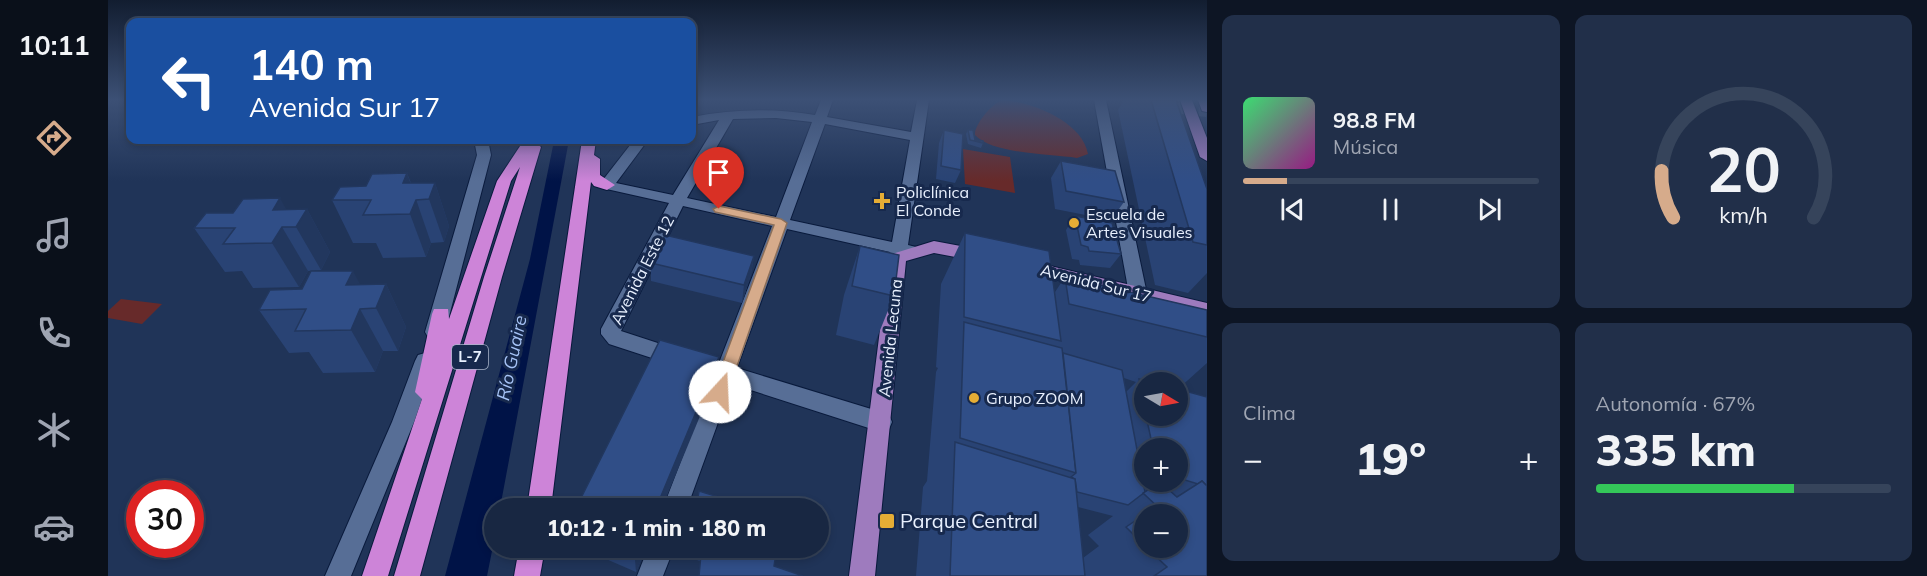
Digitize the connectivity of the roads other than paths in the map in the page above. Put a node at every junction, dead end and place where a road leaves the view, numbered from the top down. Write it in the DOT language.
graph roads {
  1 [pos="721,127"];
  2 [pos="817,127"];
  3 [pos="855,127"];
  4 [pos="918,127"];
  5 [pos="1105,127"];
  6 [pos="1196,127"];
  7 [pos="916,137"];
  8 [pos="482,144"];
  9 [pos="528,144"];
  10 [pos="535,144"];
  11 [pos="588,144"];
  12 [pos="594,144"];
  13 [pos="638,144"];
  14 [pos="1207,157"];
  15 [pos="607,185"];
  16 [pos="678,200"];
  17 [pos="781,223"];
  18 [pos="904,253"];
  19 [pos="993,265"];
  20 [pos="1138,294"];
  21 [pos="1207,310"];
  22 [pos="1148,312"];
  23 [pos="441,314"];
  24 [pos="727,373"];
  25 [pos="881,422"];
  26 [pos="411,468"];
  27 [pos="540,498"];
  28 [pos="679,498"];
  29 [pos="530,558"];
  30 [pos="657,558"];
  31 [pos="338,576"];
  32 [pos="375,576"];
  33 [pos="407,576"];
  34 [pos="527,576"];
  35 [pos="650,576"];
  36 [pos="862,576"];
  1 -- 16 [label="street, Avenida Este 12"];
  2 -- 17 [label="street"];
  3 -- 7 [label="street"];
  4 -- 7 [label="street, Avenida Lecuna"];
  5 -- 20 [label="street"];
  6 -- 14 [label="main road"];
  7 -- 18 [label="street, Avenida Lecuna"];
  8 -- 23 [label="street"];
  9 -- 26 [label="highway"];
  10 -- 33 [label="highway, L-7"];
  11 -- 27 [label="highway"];
  12 -- 15 [label="highway"];
  13 -- 15 [label="street"];
  15 -- 16 [label="street"];
  16 -- 17 [label="street"];
  16 -- 24 [label="street, Avenida Este 12"];
  17 -- 18 [label="street"];
  17 -- 24 [label="street"];
  18 -- 19 [label="main road"];
  18 -- 25 [label="main road, Avenida Lecuna"];
  20 -- 21 [label="main road, Avenida Sur 17"];
  20 -- 22 [label="main road, Avenida Sur 17"];
  23 -- 26 [label="highway"];
  23 -- 31 [label="street"];
  24 -- 25 [label="street"];
  24 -- 28 [label="street"];
  25 -- 36 [label="main road, Avenida Lecuna"];
  26 -- 32 [label="highway"];
  29 -- 34 [label="highway"];
  30 -- 35 [label="street"];
}
